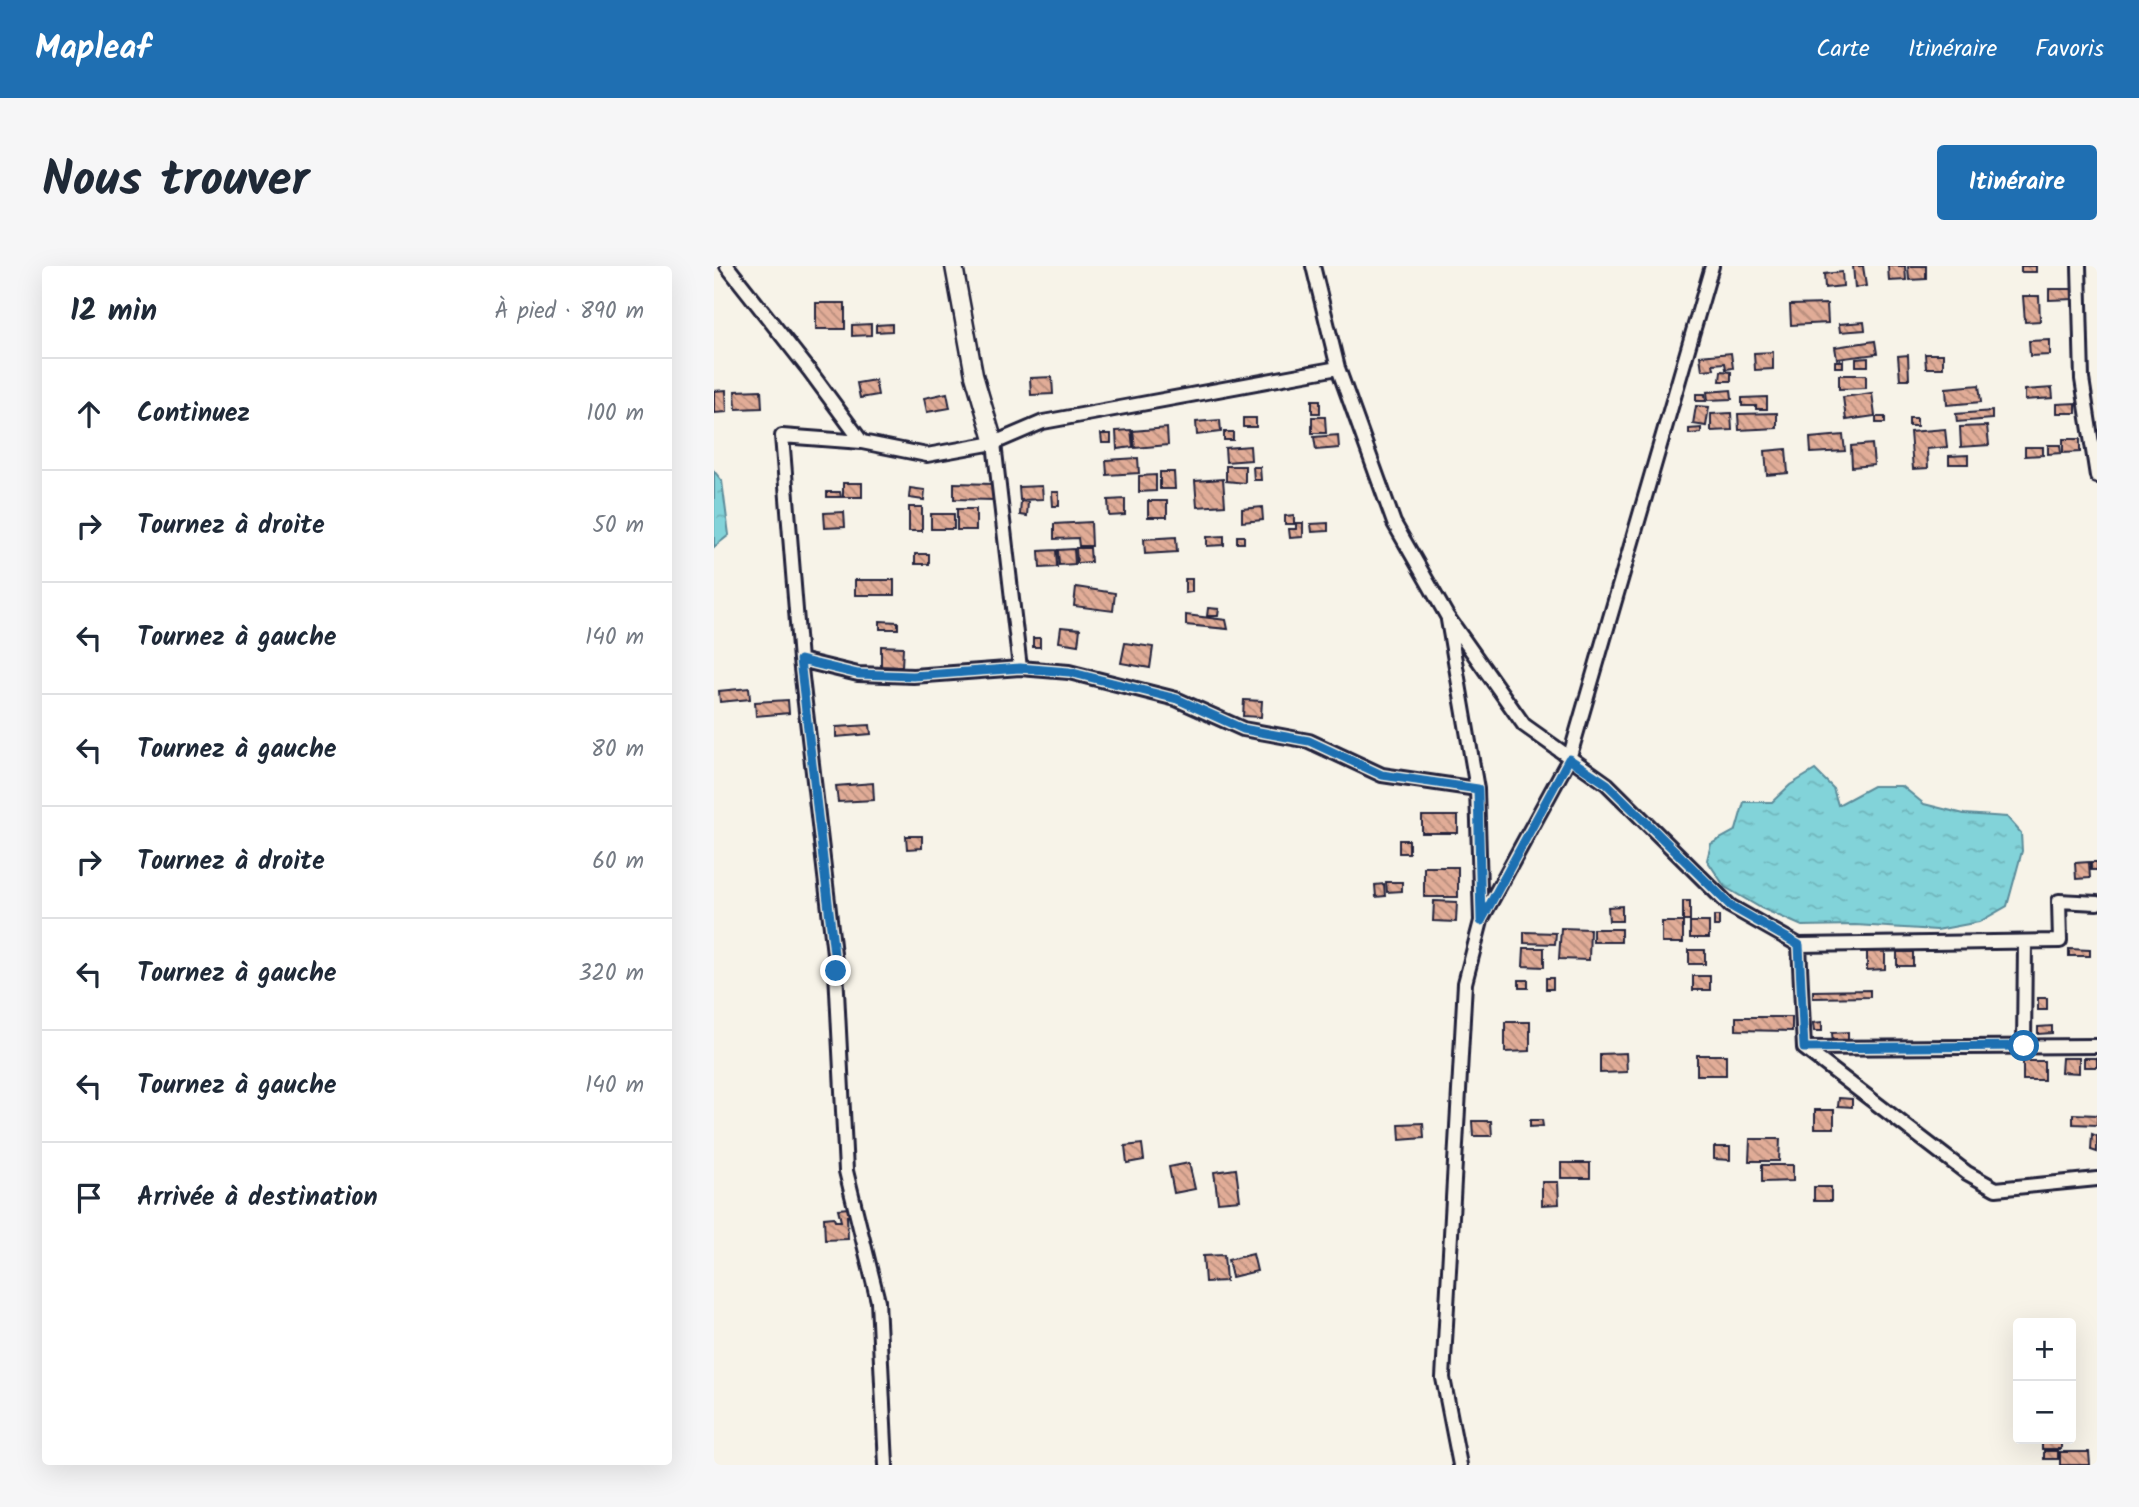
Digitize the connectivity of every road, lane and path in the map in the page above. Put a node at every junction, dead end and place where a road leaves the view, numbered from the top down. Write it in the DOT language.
graph roads {
  1 [pos="727,266"];
  2 [pos="954,266"];
  3 [pos="1313,266"];
  4 [pos="1712,266"];
  5 [pos="2079,266"];
  6 [pos="1338,368"];
  7 [pos="862,442"];
  8 [pos="994,443"];
  9 [pos="2097,476"];
  10 [pos="1447,616"];
  11 [pos="800,660"];
  12 [pos="1020,668"];
  13 [pos="1569,759"];
  14 [pos="1478,789"];
  15 [pos="2097,903"];
  16 [pos="1481,921"];
  17 [pos="2025,942"];
  18 [pos="1799,945"];
  19 [pos="2024,1046"];
  20 [pos="2097,1046"];
  21 [pos="1804,1048"];
  22 [pos="2097,1179"];
  23 [pos="887,1465"];
  24 [pos="1460,1465"];
  1 -- 7 [label="street"];
  2 -- 8 [label="street"];
  3 -- 6 [label="street"];
  4 -- 13 [label="street"];
  5 -- 9 [label="street"];
  6 -- 8 [label="street"];
  6 -- 10 [label="street"];
  7 -- 8 [label="street"];
  7 -- 11 [label="street"];
  8 -- 12 [label="street"];
  10 -- 13 [label="street"];
  10 -- 14 [label="street"];
  11 -- 12 [label="street"];
  11 -- 23 [label="street"];
  12 -- 14 [label="street"];
  13 -- 16 [label="street"];
  13 -- 18 [label="street"];
  14 -- 16 [label="street"];
  15 -- 17 [label="street"];
  16 -- 24 [label="street"];
  17 -- 18 [label="street"];
  17 -- 19 [label="street"];
  18 -- 21 [label="street"];
  19 -- 20 [label="street"];
  19 -- 21 [label="street"];
  21 -- 22 [label="street"];
}
